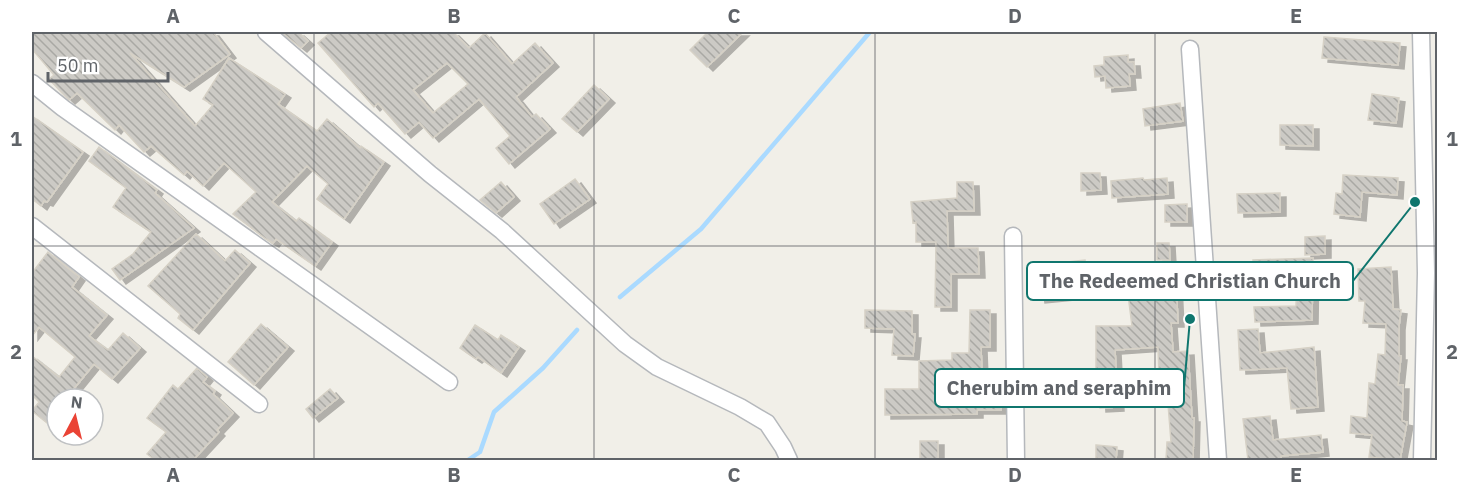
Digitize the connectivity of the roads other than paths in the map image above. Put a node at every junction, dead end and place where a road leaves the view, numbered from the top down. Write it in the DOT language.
graph roads {
  1 [pos="266,32"];
  2 [pos="1421,32"];
  3 [pos="1190,49"];
  4 [pos="32,83"];
  5 [pos="32,226"];
  6 [pos="1013,236"];
  7 [pos="1432,273"];
  8 [pos="449,382"];
  9 [pos="259,404"];
  10 [pos="789,460"];
  11 [pos="1016,460"];
  12 [pos="1218,460"];
  13 [pos="1422,460"];
  1 -- 10 [label="street"];
  2 -- 7 [label="street"];
  3 -- 12 [label="street"];
  4 -- 8 [label="street"];
  5 -- 9 [label="street"];
  6 -- 11 [label="street"];
  7 -- 13 [label="street"];
}
